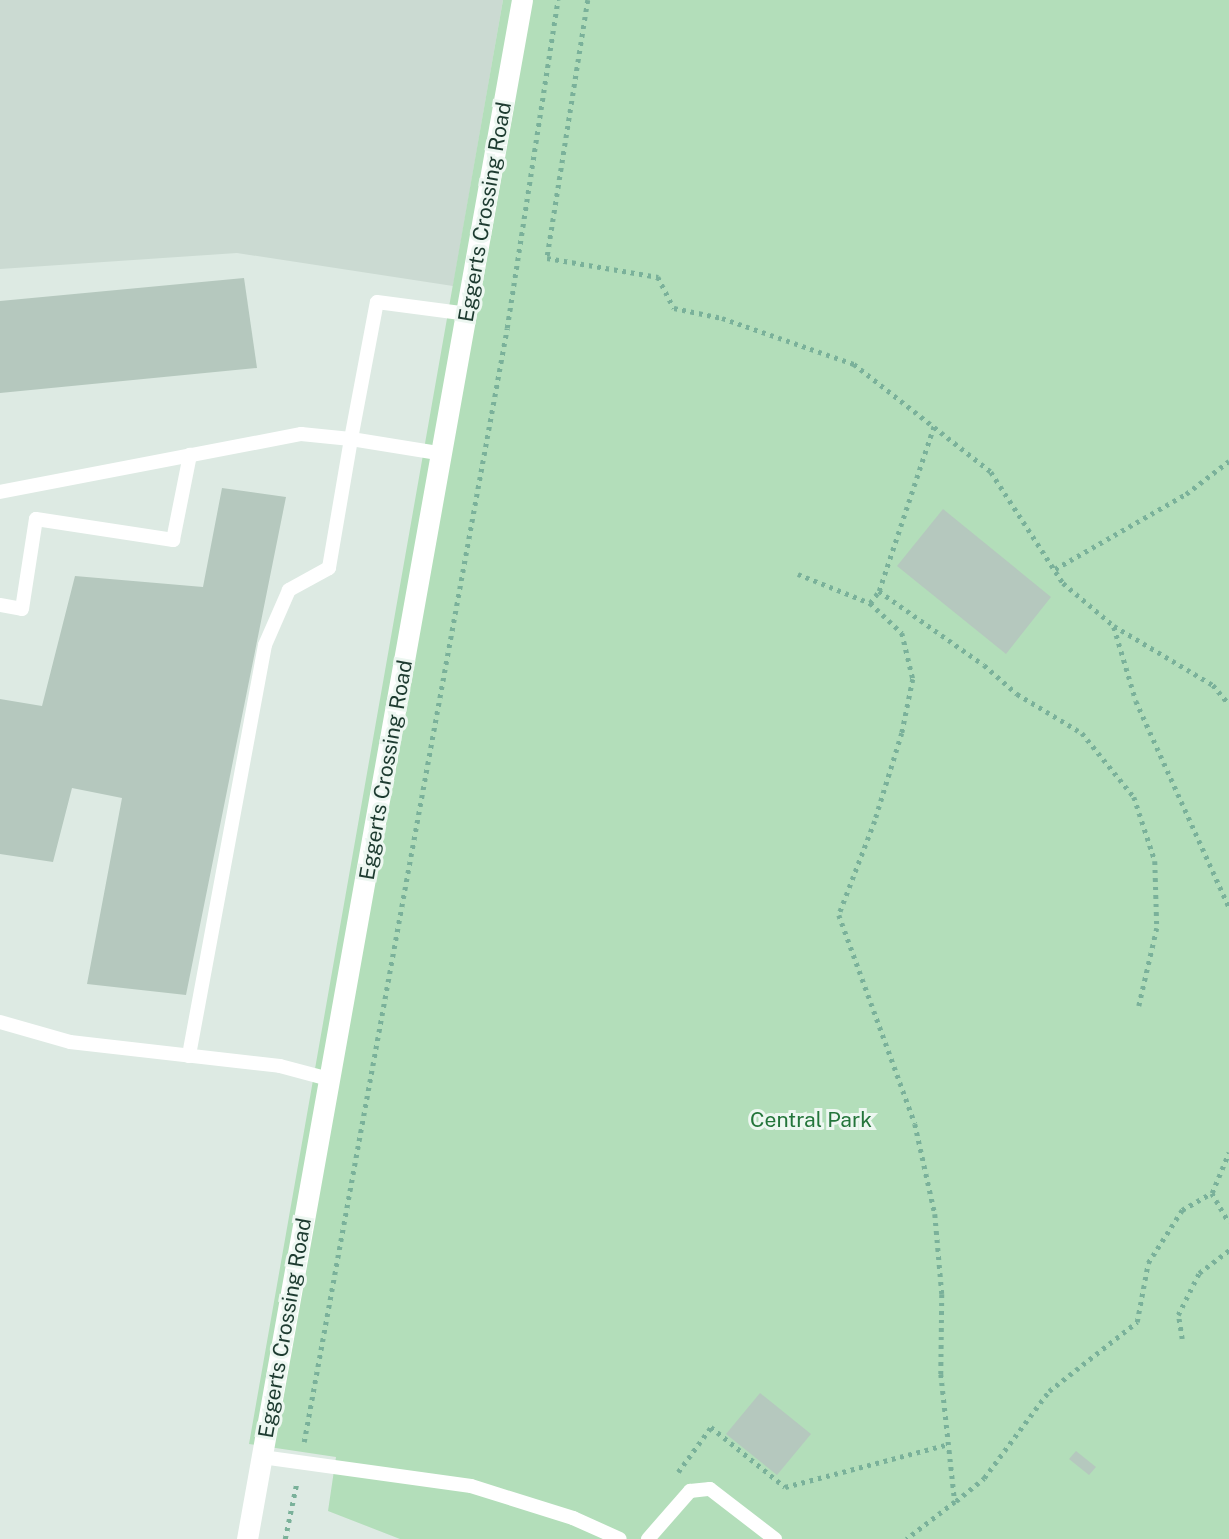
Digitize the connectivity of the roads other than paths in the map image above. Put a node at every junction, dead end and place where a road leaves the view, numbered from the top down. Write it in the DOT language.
graph roads {
  1 [pos="523,0"];
  2 [pos="468,314"];
  3 [pos="351,439"];
  4 [pos="444,454"];
  5 [pos="190,455"];
  6 [pos="0,492"];
  7 [pos="0,605"];
  8 [pos="0,1022"];
  9 [pos="189,1056"];
  10 [pos="329,1079"];
  11 [pos="262,1457"];
  12 [pos="247,1539"];
  13 [pos="620,1539"];
  14 [pos="648,1539"];
  15 [pos="775,1539"];
  1 -- 2 [label="street, Eggerts Crossing Road"];
  2 -- 3 [label="lane"];
  2 -- 4 [label="street, Eggerts Crossing Road"];
  3 -- 4 [label="lane"];
  3 -- 5 [label="lane"];
  3 -- 9 [label="lane"];
  4 -- 10 [label="street, Eggerts Crossing Road"];
  5 -- 6 [label="lane"];
  5 -- 7 [label="lane"];
  8 -- 9 [label="lane"];
  9 -- 10 [label="lane"];
  10 -- 11 [label="street, Eggerts Crossing Road"];
  11 -- 12 [label="street, Eggerts Crossing Road"];
  11 -- 13 [label="lane"];
  14 -- 15 [label="lane"];
}
